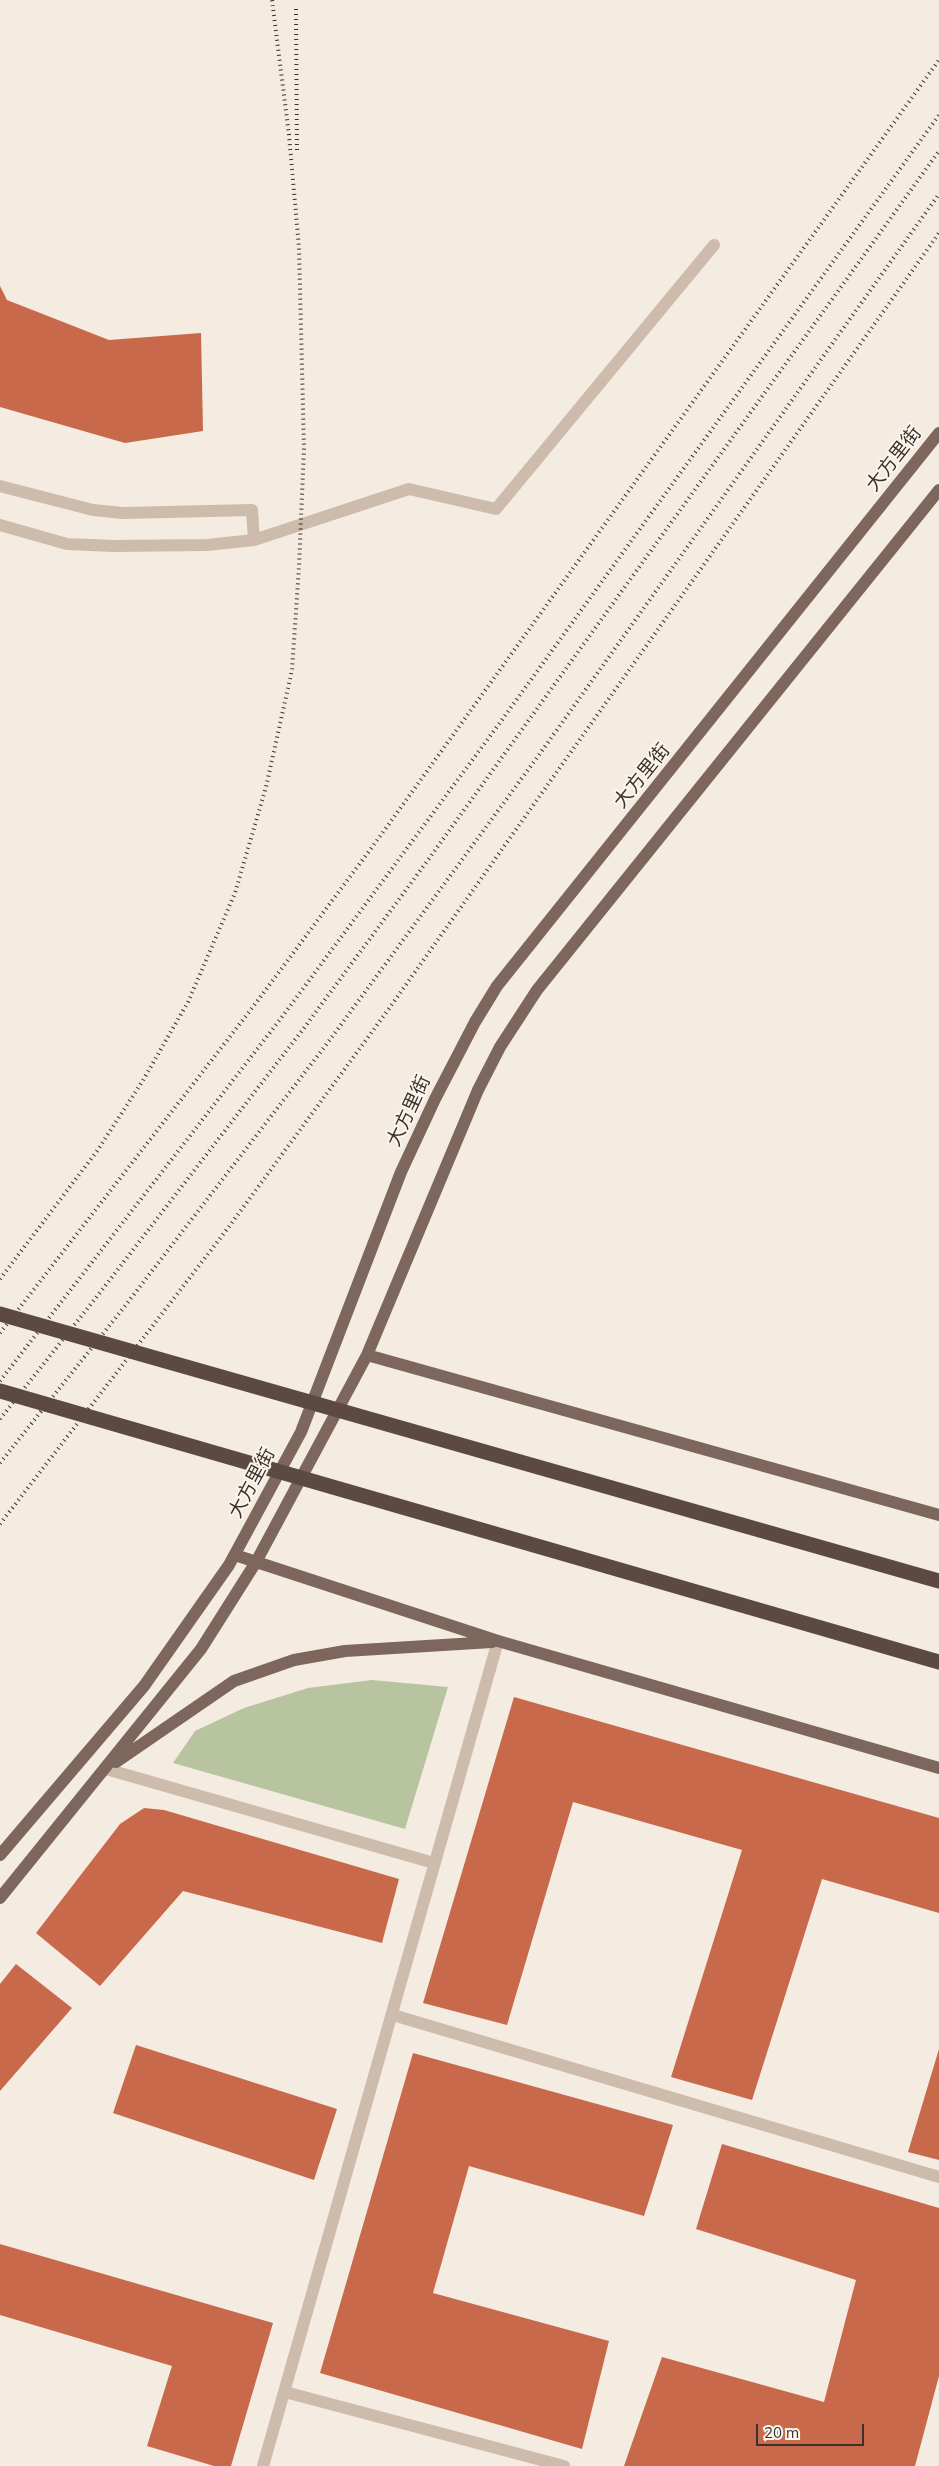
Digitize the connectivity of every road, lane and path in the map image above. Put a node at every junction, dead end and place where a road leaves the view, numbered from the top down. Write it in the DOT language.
graph roads {
  1 [pos="714,245"];
  2 [pos="939,433"];
  3 [pos="0,486"];
  4 [pos="939,490"];
  5 [pos="0,525"];
  6 [pos="254,540"];
  7 [pos="0,1314"];
  8 [pos="367,1355"];
  9 [pos="0,1391"];
  10 [pos="939,1515"];
  11 [pos="235,1555"];
  12 [pos="256,1562"];
  13 [pos="939,1581"];
  14 [pos="498,1641"];
  15 [pos="939,1662"];
  16 [pos="939,1768"];
  17 [pos="106,1769"];
  18 [pos="0,1855"];
  19 [pos="434,1862"];
  20 [pos="0,1898"];
  21 [pos="393,2015"];
  22 [pos="939,2177"];
  23 [pos="285,2392"];
  24 [pos="263,2466"];
  25 [pos="564,2466"];
  1 -- 6 [label="street"];
  2 -- 11 [label="main road, 大方里街"];
  3 -- 6 [label="street"];
  4 -- 8 [label="main road"];
  5 -- 6 [label="street"];
  7 -- 13 [label="highway, bridge"];
  8 -- 10 [label="main road"];
  8 -- 12 [label="main road"];
  9 -- 15 [label="highway, bridge"];
  11 -- 12 [label="main road"];
  11 -- 18 [label="main road, 大方里街"];
  12 -- 14 [label="main road"];
  12 -- 17 [label="main road"];
  14 -- 16 [label="main road"];
  14 -- 17 [label="main road"];
  14 -- 19 [label="street"];
  17 -- 19 [label="street"];
  17 -- 20 [label="main road"];
  19 -- 21 [label="street"];
  21 -- 22 [label="street"];
  21 -- 23 [label="street"];
  23 -- 24 [label="street"];
  23 -- 25 [label="street"];
}
